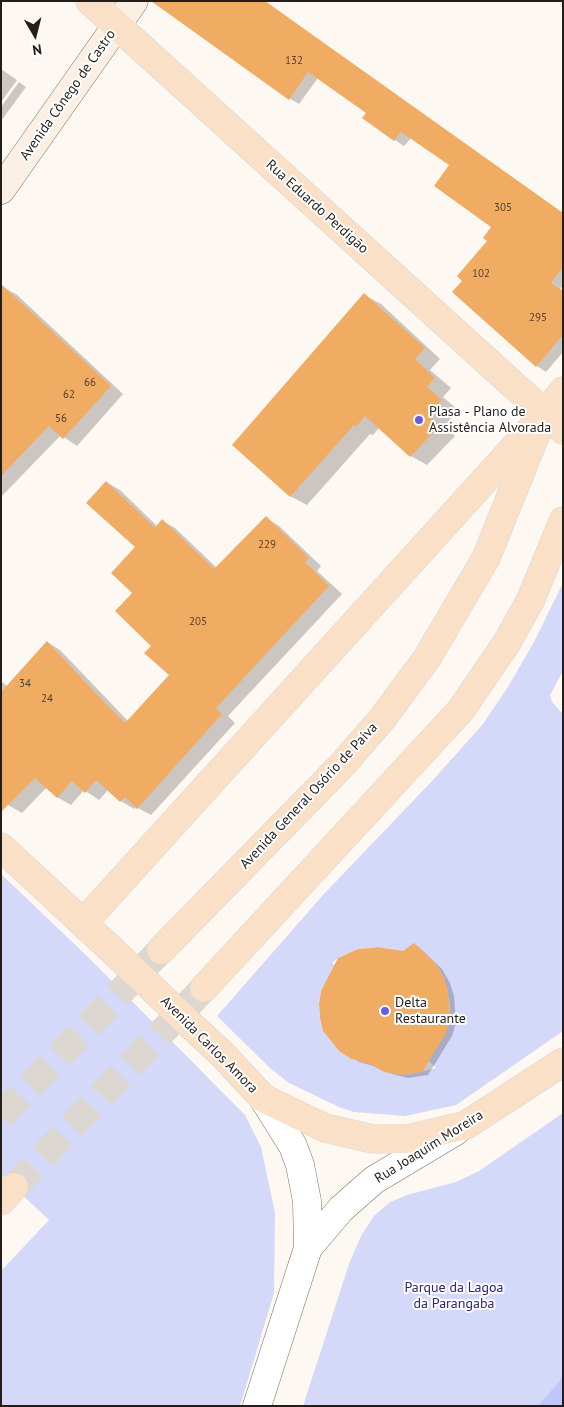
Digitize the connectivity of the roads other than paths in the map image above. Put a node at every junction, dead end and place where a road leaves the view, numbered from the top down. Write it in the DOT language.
graph roads {
  1 [pos="90,1"];
  2 [pos="134,1"];
  3 [pos="117,25"];
  4 [pos="1,190"];
  5 [pos="563,391"];
  6 [pos="554,422"];
  7 [pos="563,521"];
  8 [pos="1,846"];
  9 [pos="83,923"];
  10 [pos="161,950"];
  11 [pos="204,988"];
  12 [pos="563,1062"];
  13 [pos="263,1098"];
  14 [pos="466,1126"];
  15 [pos="308,1248"];
  16 [pos="257,1406"];
  1 -- 3 [label="main road, Rua Eduardo Perdigão"];
  2 -- 3 [label="main road, Avenida Cônego de Castro"];
  3 -- 4 [label="main road, Avenida Cônego de Castro"];
  3 -- 6 [label="main road, Rua Eduardo Perdigão"];
  5 -- 6 [label="main road, Avenida General Osório de Paiva"];
  6 -- 9 [label="main road"];
  6 -- 10 [label="main road, Avenida General Osório de Paiva"];
  7 -- 11 [label="main road"];
  8 -- 9 [label="main road, Avenida Carlos Amora"];
  9 -- 13 [label="main road, Avenida Carlos Amora, bridge"];
  12 -- 14 [label="main road, Rua Joaquim Moreira"];
  13 -- 14 [label="main road, Avenida Carlos Amora"];
  13 -- 15 [label="street, Rua Joaquim Moreira"];
  14 -- 15 [label="street, Rua Joaquim Moreira"];
  15 -- 16 [label="street, Rua Joaquim Moreira"];
}
